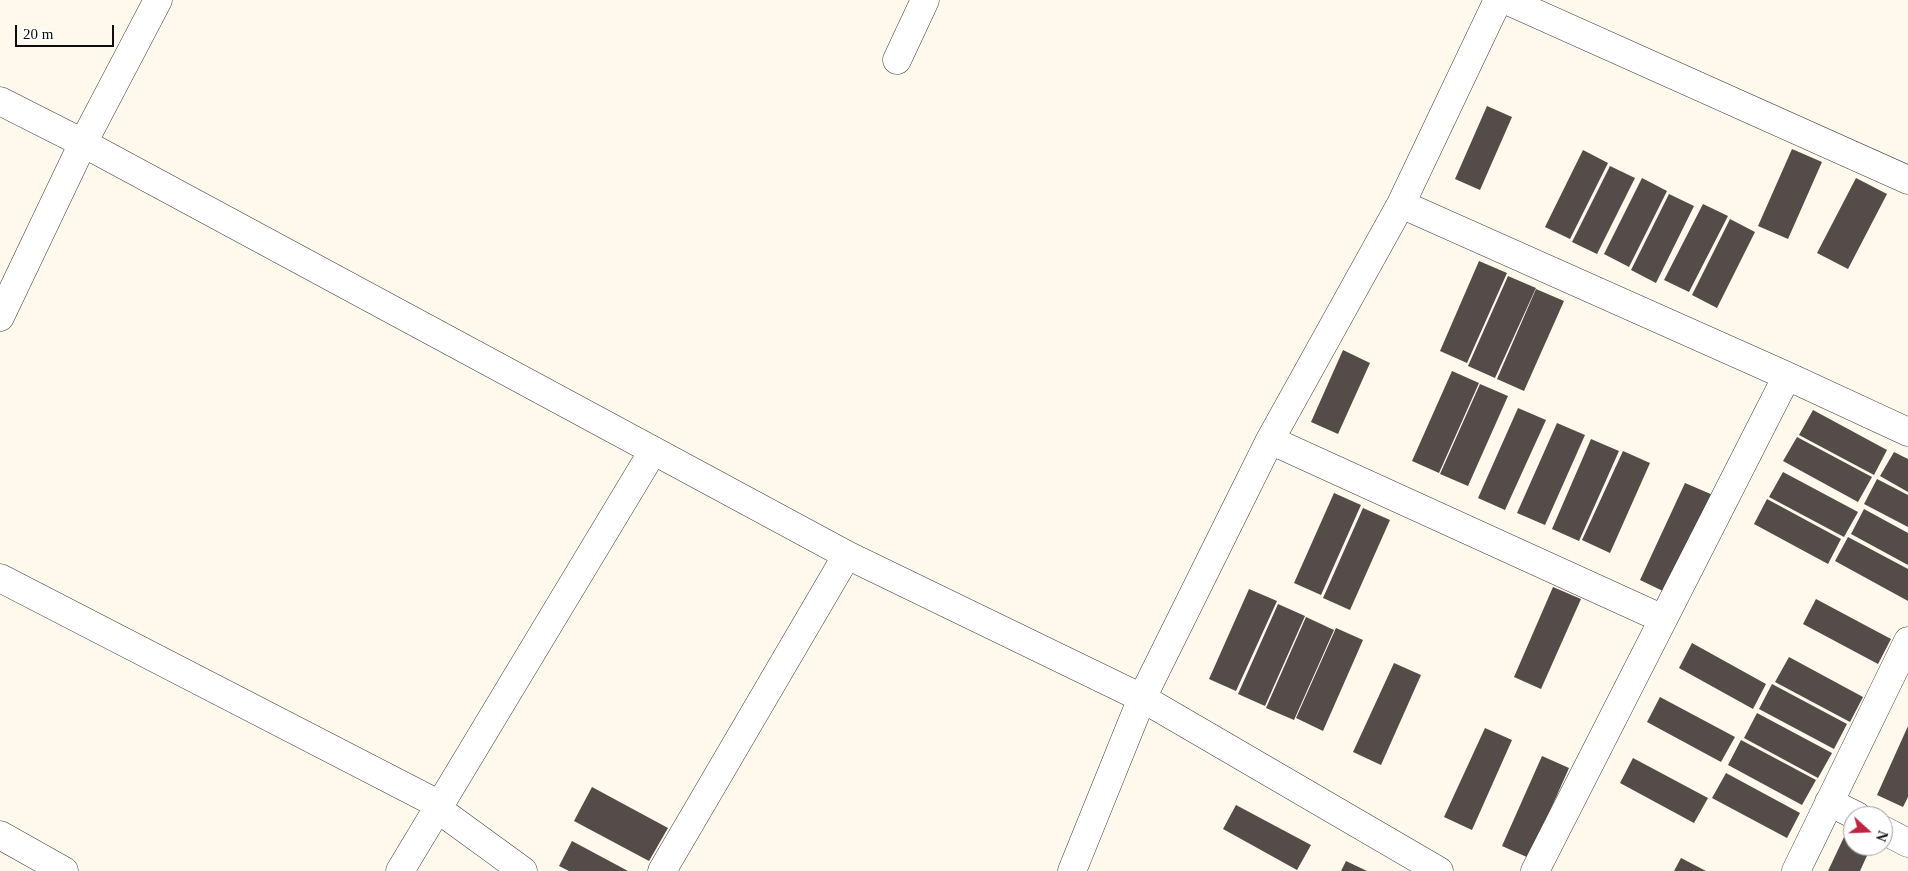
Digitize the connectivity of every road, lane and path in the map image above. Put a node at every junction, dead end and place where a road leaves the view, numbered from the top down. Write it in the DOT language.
graph roads {
  1 [pos="158,0"];
  2 [pos="926,0"];
  3 [pos="1498,0"];
  4 [pos="1506,0"];
  5 [pos="897,60"];
  6 [pos="0,101"];
  7 [pos="83,143"];
  8 [pos="1908,180"];
  9 [pos="1401,204"];
  10 [pos="0,317"];
  11 [pos="1787,376"];
  12 [pos="1908,432"];
  13 [pos="1270,440"];
  14 [pos="653,451"];
  15 [pos="847,555"];
  16 [pos="0,578"];
  17 [pos="1663,619"];
  18 [pos="1908,641"];
  19 [pos="1142,698"];
  20 [pos="1830,802"];
  21 [pos="440,805"];
  22 [pos="1843,809"];
  23 [pos="1893,835"];
  24 [pos="1,838"];
  25 [pos="1908,843"];
  26 [pos="64,871"];
  27 [pos="400,871"];
  28 [pos="523,871"];
  29 [pos="662,871"];
  30 [pos="1072,871"];
  31 [pos="1439,871"];
  32 [pos="1536,871"];
  33 [pos="1796,871"];
  1 -- 7 [label="street"];
  2 -- 5 [label="street"];
  3 -- 9 [label="street"];
  4 -- 8 [label="street"];
  6 -- 7 [label="street"];
  7 -- 10 [label="street"];
  7 -- 14 [label="street"];
  9 -- 11 [label="street"];
  9 -- 13 [label="street"];
  11 -- 12 [label="street"];
  11 -- 17 [label="street"];
  13 -- 17 [label="street"];
  13 -- 19 [label="street"];
  14 -- 15 [label="street"];
  14 -- 21 [label="street"];
  15 -- 19 [label="street"];
  15 -- 29 [label="street"];
  16 -- 21 [label="street"];
  17 -- 32 [label="street"];
  18 -- 20 [label="street"];
  19 -- 30 [label="street"];
  19 -- 31 [label="street"];
  20 -- 22 [label="street"];
  20 -- 33 [label="street"];
  21 -- 27 [label="street"];
  21 -- 28 [label="street"];
  23 -- 25 [label="street"];
  24 -- 26 [label="street"];
}
